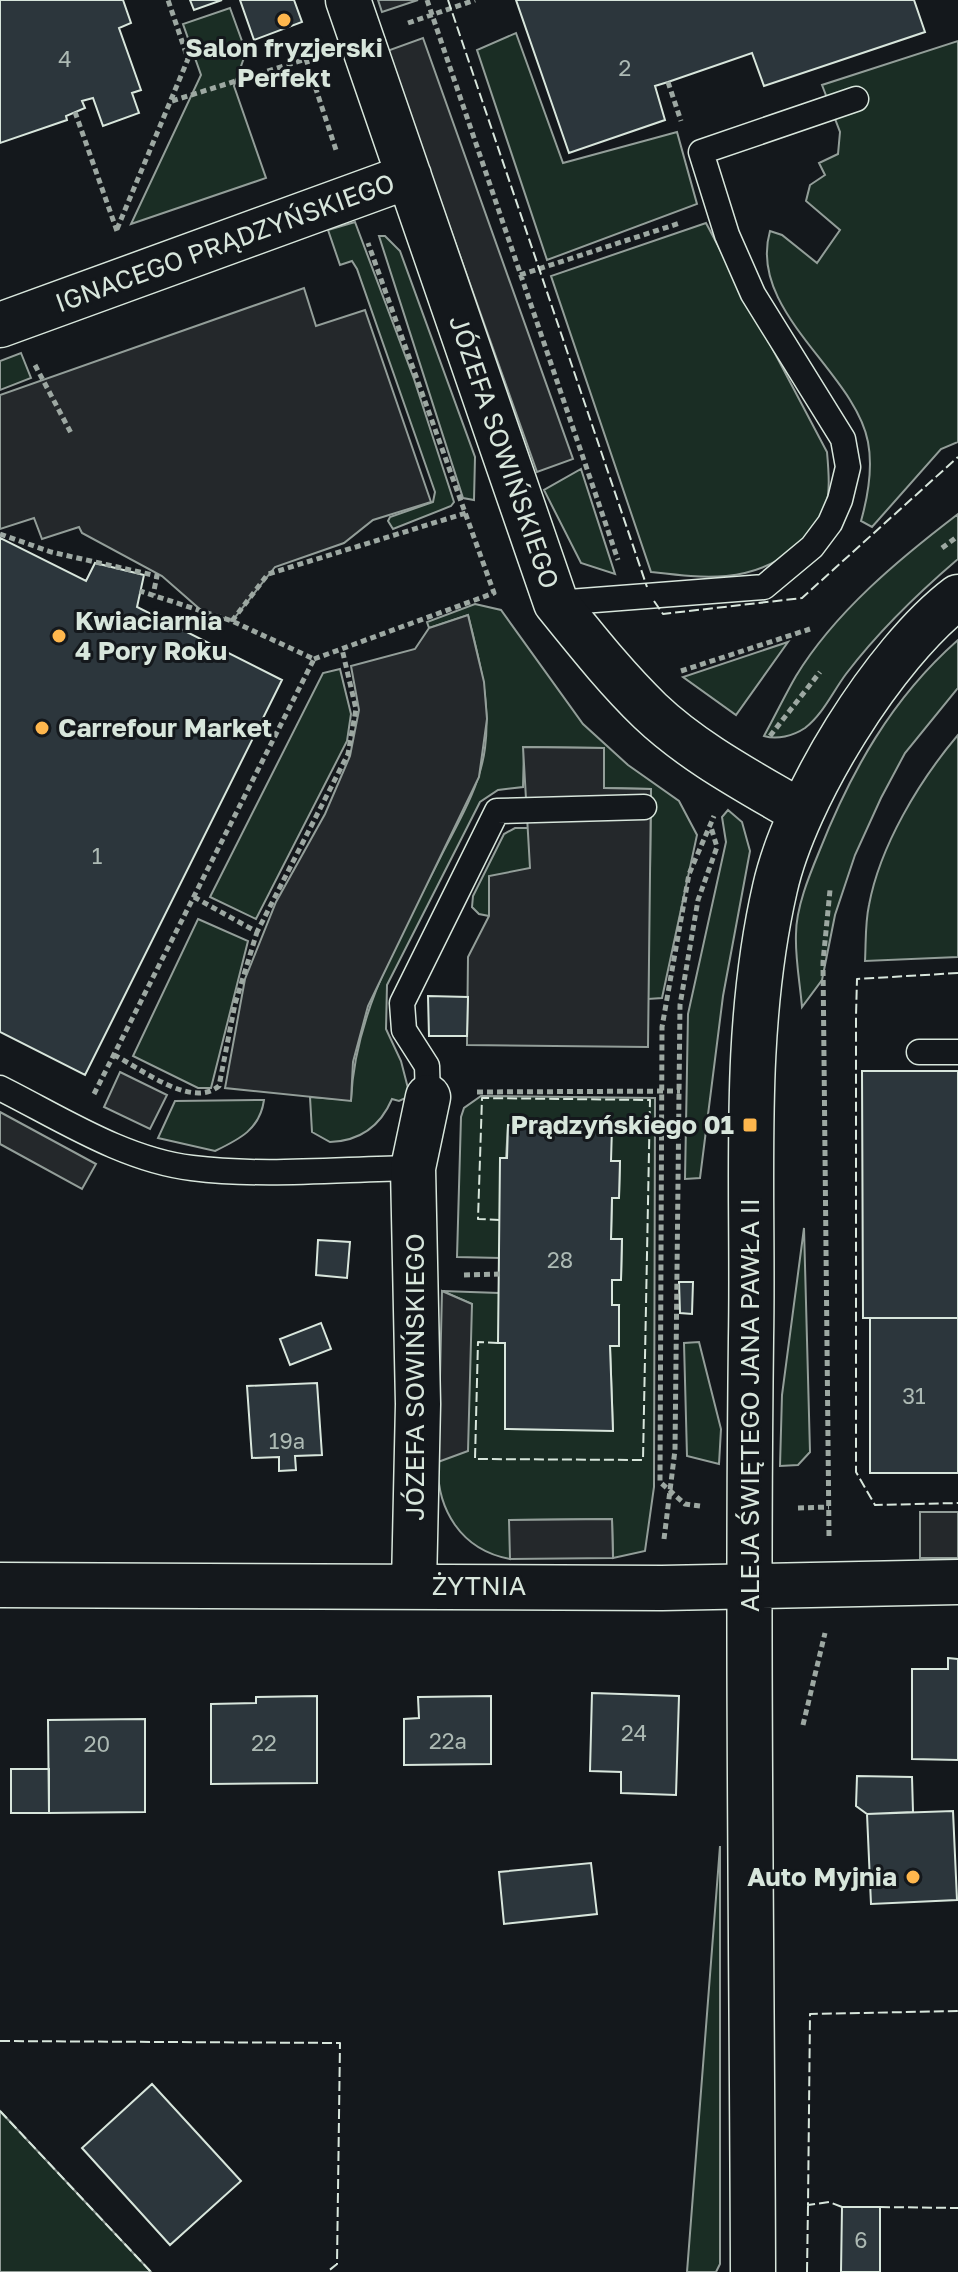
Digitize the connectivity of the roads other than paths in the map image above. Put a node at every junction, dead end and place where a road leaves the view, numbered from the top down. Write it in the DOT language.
graph roads {
  1 [pos="348,0"];
  2 [pos="856,99"];
  3 [pos="409,176"];
  4 [pos="0,325"];
  5 [pos="958,597"];
  6 [pos="556,603"];
  7 [pos="644,807"];
  8 [pos="799,811"];
  9 [pos="919,1052"];
  10 [pos="958,1052"];
  11 [pos="0,1088"];
  12 [pos="428,1097"];
  13 [pos="413,1168"];
  14 [pos="958,1582"];
  15 [pos="0,1585"];
  16 [pos="414,1585"];
  17 [pos="748,1586"];
  18 [pos="753,2272"];
  1 -- 3 [label="street, IGNACEGO PRĄDZYŃSKIEGO"];
  2 -- 6 [label="lane"];
  3 -- 4 [label="street, IGNACEGO PRĄDZYŃSKIEGO"];
  3 -- 6 [label="street, JÓZEFA SOWIŃSKIEGO"];
  5 -- 8 [label="street, ALEJA ŚWIĘTEGO JANA PAWŁA II"];
  6 -- 8 [label="street, JÓZEFA SOWIŃSKIEGO"];
  7 -- 12 [label="lane"];
  8 -- 17 [label="street, ALEJA ŚWIĘTEGO JANA PAWŁA II"];
  9 -- 10 [label="lane"];
  11 -- 13 [label="lane"];
  12 -- 13 [label="street, JÓZEFA SOWIŃSKIEGO"];
  13 -- 16 [label="street, JÓZEFA SOWIŃSKIEGO"];
  14 -- 17 [label="street, ŻYTNIA"];
  15 -- 16 [label="street, ŻYTNIA"];
  16 -- 17 [label="street, ŻYTNIA"];
  17 -- 18 [label="street, ALEJA ŚWIĘTEGO JANA PAWŁA II"];
}
